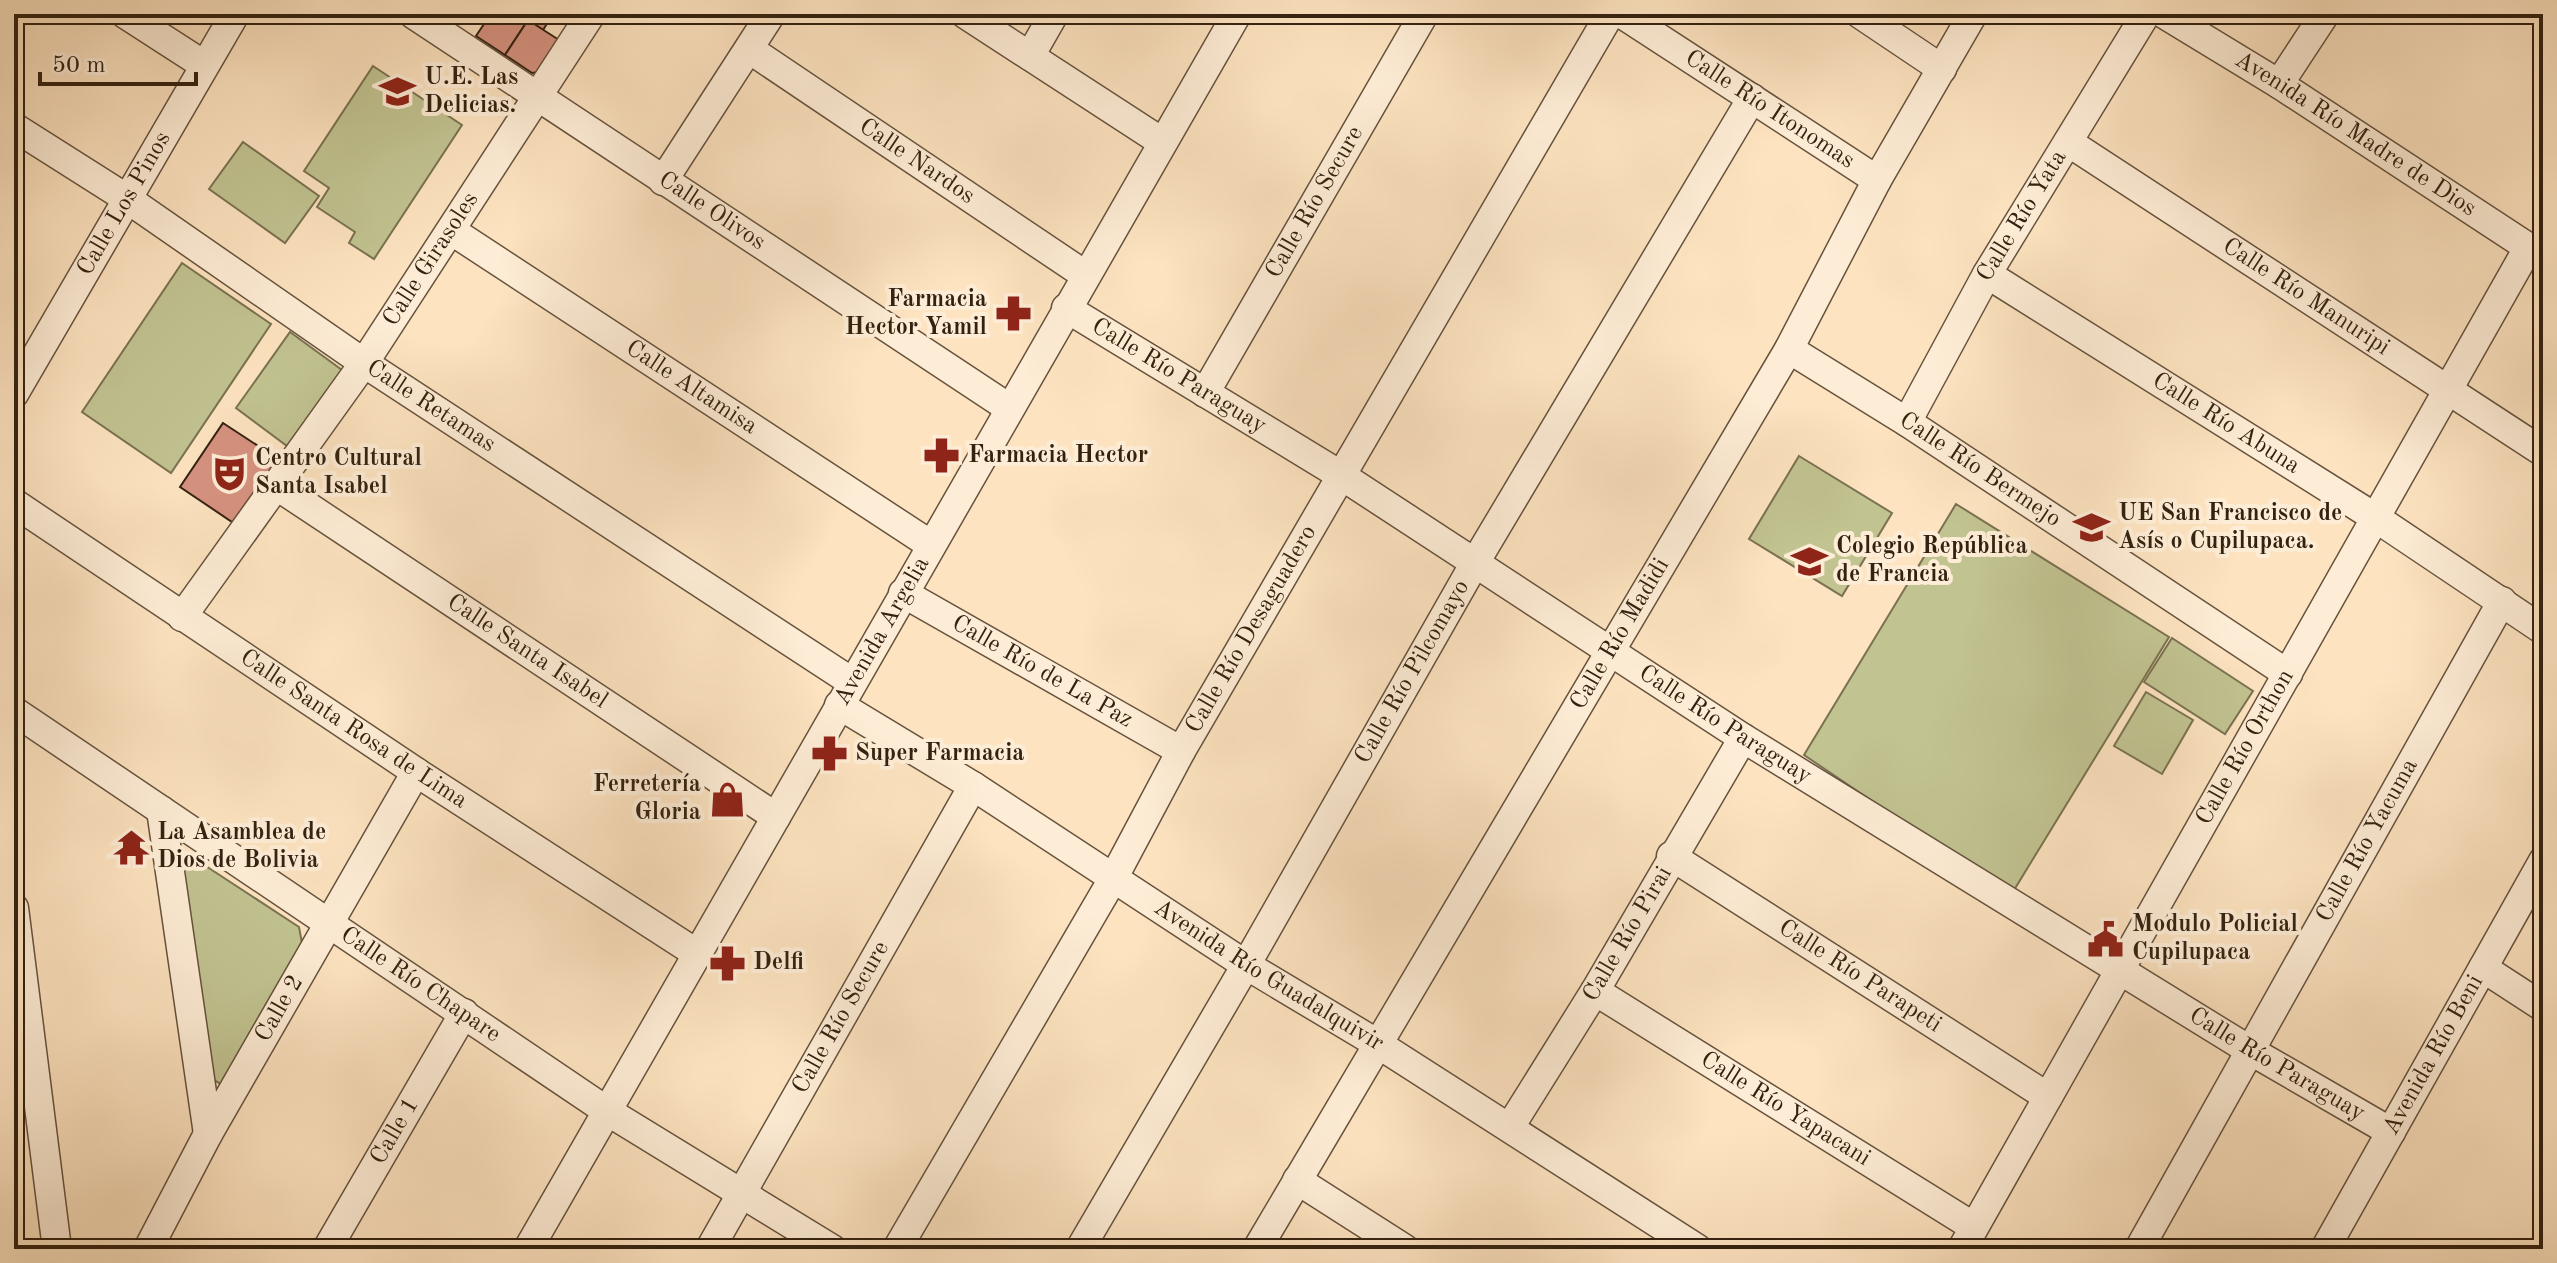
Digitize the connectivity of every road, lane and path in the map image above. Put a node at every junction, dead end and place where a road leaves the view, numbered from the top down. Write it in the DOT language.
graph roads {
  1 [pos="125,14"];
  2 [pos="235,14"];
  3 [pos="413,14"];
  4 [pos="591,14"];
  5 [pos="771,14"];
  6 [pos="965,14"];
  7 [pos="1054,14"];
  8 [pos="1237,14"];
  9 [pos="1424,14"];
  10 [pos="1610,14"];
  11 [pos="1622,14"];
  12 [pos="1860,14"];
  13 [pos="1973,14"];
  14 [pos="2146,14"];
  15 [pos="2164,14"];
  16 [pos="2325,14"];
  17 [pos="749,49"];
  18 [pos="1030,56"];
  19 [pos="204,65"];
  20 [pos="1942,69"];
  21 [pos="2279,84"];
  22 [pos="1752,98"];
  23 [pos="537,99"];
  24 [pos="14,127"];
  25 [pos="1162,142"];
  26 [pos="2068,142"];
  27 [pos="1877,180"];
  28 [pos="663,181"];
  29 [pos="126,198"];
  30 [pos="452,231"];
  31 [pos="2536,253"];
  32 [pos="1987,274"];
  33 [pos="1085,275"];
  34 [pos="1066,308"];
  35 [pos="1789,349"];
  36 [pos="364,363"];
  37 [pos="2448,391"];
  38 [pos="1205,393"];
  39 [pos="14,394"];
  40 [pos="1009,408"];
  41 [pos="1907,422"];
  42 [pos="2543,452"];
  43 [pos="1342,476"];
  44 [pos="277,486"];
  45 [pos="14,503"];
  46 [pos="2376,518"];
  47 [pos="931,545"];
  48 [pos="1476,561"];
  49 [pos="903,593"];
  50 [pos="2502,601"];
  51 [pos="182,617"];
  52 [pos="2543,630"];
  53 [pos="1610,649"];
  54 [pos="2288,674"];
  55 [pos="845,694"];
  56 [pos="14,711"];
  57 [pos="1743,738"];
  58 [pos="1181,751"];
  59 [pos="416,772"];
  60 [pos="973,786"];
  61 [pos="161,810"];
  62 [pos="776,817"];
  63 [pos="1671,856"];
  64 [pos="2543,861"];
  65 [pos="1114,877"];
  66 [pos="14,908"];
  67 [pos="329,924"];
  68 [pos="696,953"];
  69 [pos="1246,965"];
  70 [pos="2483,968"];
  71 [pos="2120,971"];
  72 [pos="1595,991"];
  73 [pos="2543,1007"];
  74 [pos="464,1013"];
  75 [pos="1378,1044"];
  76 [pos="2251,1051"];
  77 [pos="2048,1097"];
  78 [pos="607,1111"];
  79 [pos="1510,1127"];
  80 [pos="2391,1132"];
  81 [pos="208,1134"];
  82 [pos="1297,1180"];
  83 [pos="741,1194"];
  84 [pos="1968,1238"];
  85 [pos="2333,1246"];
  86 [pos="57,1249"];
  87 [pos="148,1249"];
  88 [pos="327,1249"];
  89 [pos="528,1249"];
  90 [pos="710,1249"];
  91 [pos="832,1249"];
  92 [pos="897,1249"];
  93 [pos="1080,1249"];
  94 [pos="1257,1249"];
  95 [pos="1405,1249"];
  96 [pos="1698,1249"];
  97 [pos="2139,1249"];
  1 -- 19 [label="street"];
  2 -- 19 [label="street, Calle Los Pinos"];
  3 -- 23 [label="street, Calle Olivos"];
  4 -- 23 [label="street, Calle Girasoles"];
  5 -- 17 [label="street"];
  6 -- 18 [label="street"];
  7 -- 18 [label="street"];
  8 -- 25 [label="street, Avenida Argelia"];
  9 -- 38 [label="street, Calle Río Secure"];
  10 -- 43 [label="street, Calle Río Desaguadero"];
  11 -- 22 [label="street, Calle Río Itonomas"];
  12 -- 20 [label="street"];
  13 -- 20 [label="street, Calle Río Madidi"];
  14 -- 26 [label="street, Calle Río Yata"];
  15 -- 21 [label="street, Avenida Río Madre de Dios"];
  16 -- 21 [label="street"];
  17 -- 28 [label="street"];
  17 -- 33 [label="street, Calle Nardos"];
  18 -- 25 [label="street"];
  19 -- 29 [label="street, Calle Los Pinos"];
  20 -- 27 [label="street, Calle Río Madidi"];
  21 -- 31 [label="street, Avenida Río Madre de Dios"];
  22 -- 27 [label="street, Calle Río Itonomas"];
  22 -- 48 [label="street, Calle Río Pilcomayo"];
  23 -- 28 [label="street, Calle Olivos"];
  23 -- 30 [label="street, Calle Girasoles"];
  24 -- 29 [label="street, Calle Retamas"];
  25 -- 33 [label="street, Avenida Argelia"];
  26 -- 32 [label="street, Calle Río Yata"];
  26 -- 37 [label="street, Calle Río Manuripi"];
  27 -- 35 [label="street, Calle Río Madidi"];
  28 -- 40 [label="street, Calle Olivos"];
  29 -- 36 [label="street, Calle Retamas"];
  29 -- 39 [label="street, Calle Los Pinos"];
  30 -- 36 [label="street, Calle Girasoles"];
  30 -- 47 [label="street, Calle Altamisa"];
  31 -- 37 [label="street, Calle Río Orthon"];
  32 -- 41 [label="street, Calle Río Yata"];
  32 -- 46 [label="street, Calle Río Abuna"];
  33 -- 34 [label="street, Avenida Argelia"];
  34 -- 38 [label="street, Calle Río Paraguay"];
  34 -- 40 [label="street, Avenida Argelia"];
  35 -- 41 [label="street, Calle Río Bermejo"];
  35 -- 53 [label="street, Calle Río Madidi"];
  36 -- 44 [label="street, Calle Girasoles"];
  36 -- 55 [label="street, Calle Retamas"];
  37 -- 42 [label="street, Calle Río Manuripi"];
  37 -- 46 [label="street, Calle Río Orthon"];
  38 -- 43 [label="street, Calle Río Paraguay"];
  40 -- 47 [label="street, Avenida Argelia"];
  41 -- 54 [label="street, Calle Río Bermejo"];
  43 -- 48 [label="street, Calle Río Paraguay"];
  43 -- 58 [label="street, Calle Río Desaguadero"];
  44 -- 51 [label="street, Calle Girasoles"];
  44 -- 62 [label="street, Calle Santa Isabel"];
  45 -- 51 [label="street, Calle Santa Rosa de Lima"];
  46 -- 50 [label="street, Calle Río Abuna"];
  46 -- 54 [label="street, Calle Río Orthon"];
  47 -- 49 [label="street, Avenida Argelia"];
  48 -- 53 [label="street, Calle Río Paraguay"];
  48 -- 69 [label="street, Calle Río Pilcomayo"];
  49 -- 55 [label="street, Avenida Argelia"];
  49 -- 58 [label="street, Calle Río de La Paz"];
  50 -- 52 [label="street, Calle Río Abuna"];
  50 -- 76 [label="street, Calle Río Yacuma"];
  51 -- 59 [label="street, Calle Santa Rosa de Lima"];
  53 -- 57 [label="street, Calle Río Paraguay"];
  53 -- 75 [label="street, Calle Río Madidi"];
  54 -- 71 [label="street, Calle Río Orthon"];
  55 -- 60 [label="street, Avenida Río Guadalquivir"];
  55 -- 62 [label="street, Avenida Argelia"];
  56 -- 61 [label="street, Calle Río Chapare"];
  57 -- 63 [label="street, Calle Río Pirai"];
  57 -- 71 [label="street, Calle Río Paraguay"];
  58 -- 65 [label="street, Calle Río Desaguadero"];
  59 -- 67 [label="street, Calle 2"];
  59 -- 68 [label="street, Calle Santa Rosa de Lima"];
  60 -- 65 [label="street, Avenida Río Guadalquivir"];
  60 -- 83 [label="street, Calle Río Secure"];
  61 -- 67 [label="street, Calle Río Chapare"];
  61 -- 81 [label="street"];
  62 -- 68 [label="street, Avenida Argelia"];
  63 -- 72 [label="street, Calle Río Pirai"];
  63 -- 77 [label="street, Calle Río Parapeti"];
  64 -- 70 [label="street, Avenida Río Beni"];
  65 -- 69 [label="street, Avenida Río Guadalquivir"];
  65 -- 92 [label="street, Calle Río Desaguadero"];
  66 -- 86 [label="street"];
  67 -- 74 [label="street, Calle Río Chapare"];
  67 -- 81 [label="street, Calle 2"];
  68 -- 78 [label="street, Avenida Argelia"];
  69 -- 75 [label="street, Avenida Río Guadalquivir"];
  69 -- 93 [label="street, Calle Río Pilcomayo"];
  70 -- 73 [label="street"];
  70 -- 80 [label="street, Avenida Río Beni"];
  71 -- 76 [label="street, Calle Río Paraguay"];
  71 -- 77 [label="street, Calle Río Orthon"];
  72 -- 79 [label="street, Calle Río Pirai"];
  72 -- 84 [label="street, Calle Río Yapacani"];
  74 -- 78 [label="street, Calle Río Chapare"];
  74 -- 88 [label="street, Calle 1"];
  75 -- 79 [label="street, Avenida Río Guadalquivir"];
  75 -- 82 [label="street, Calle Río Madidi"];
  76 -- 80 [label="street, Calle Río Paraguay"];
  76 -- 97 [label="street, Calle Río Yacuma"];
  77 -- 84 [label="street, Calle Río Orthon"];
  78 -- 83 [label="street, Calle Río Chapare"];
  78 -- 89 [label="street, Avenida Argelia"];
  79 -- 96 [label="street, Avenida Río Guadalquivir"];
  80 -- 85 [label="street, Avenida Río Beni"];
  81 -- 87 [label="street, Calle 2"];
  82 -- 94 [label="street, Calle Río Madidi"];
  82 -- 95 [label="street"];
  83 -- 90 [label="street, Calle Río Secure"];
  83 -- 91 [label="street, Calle Río Chapare"];
}
